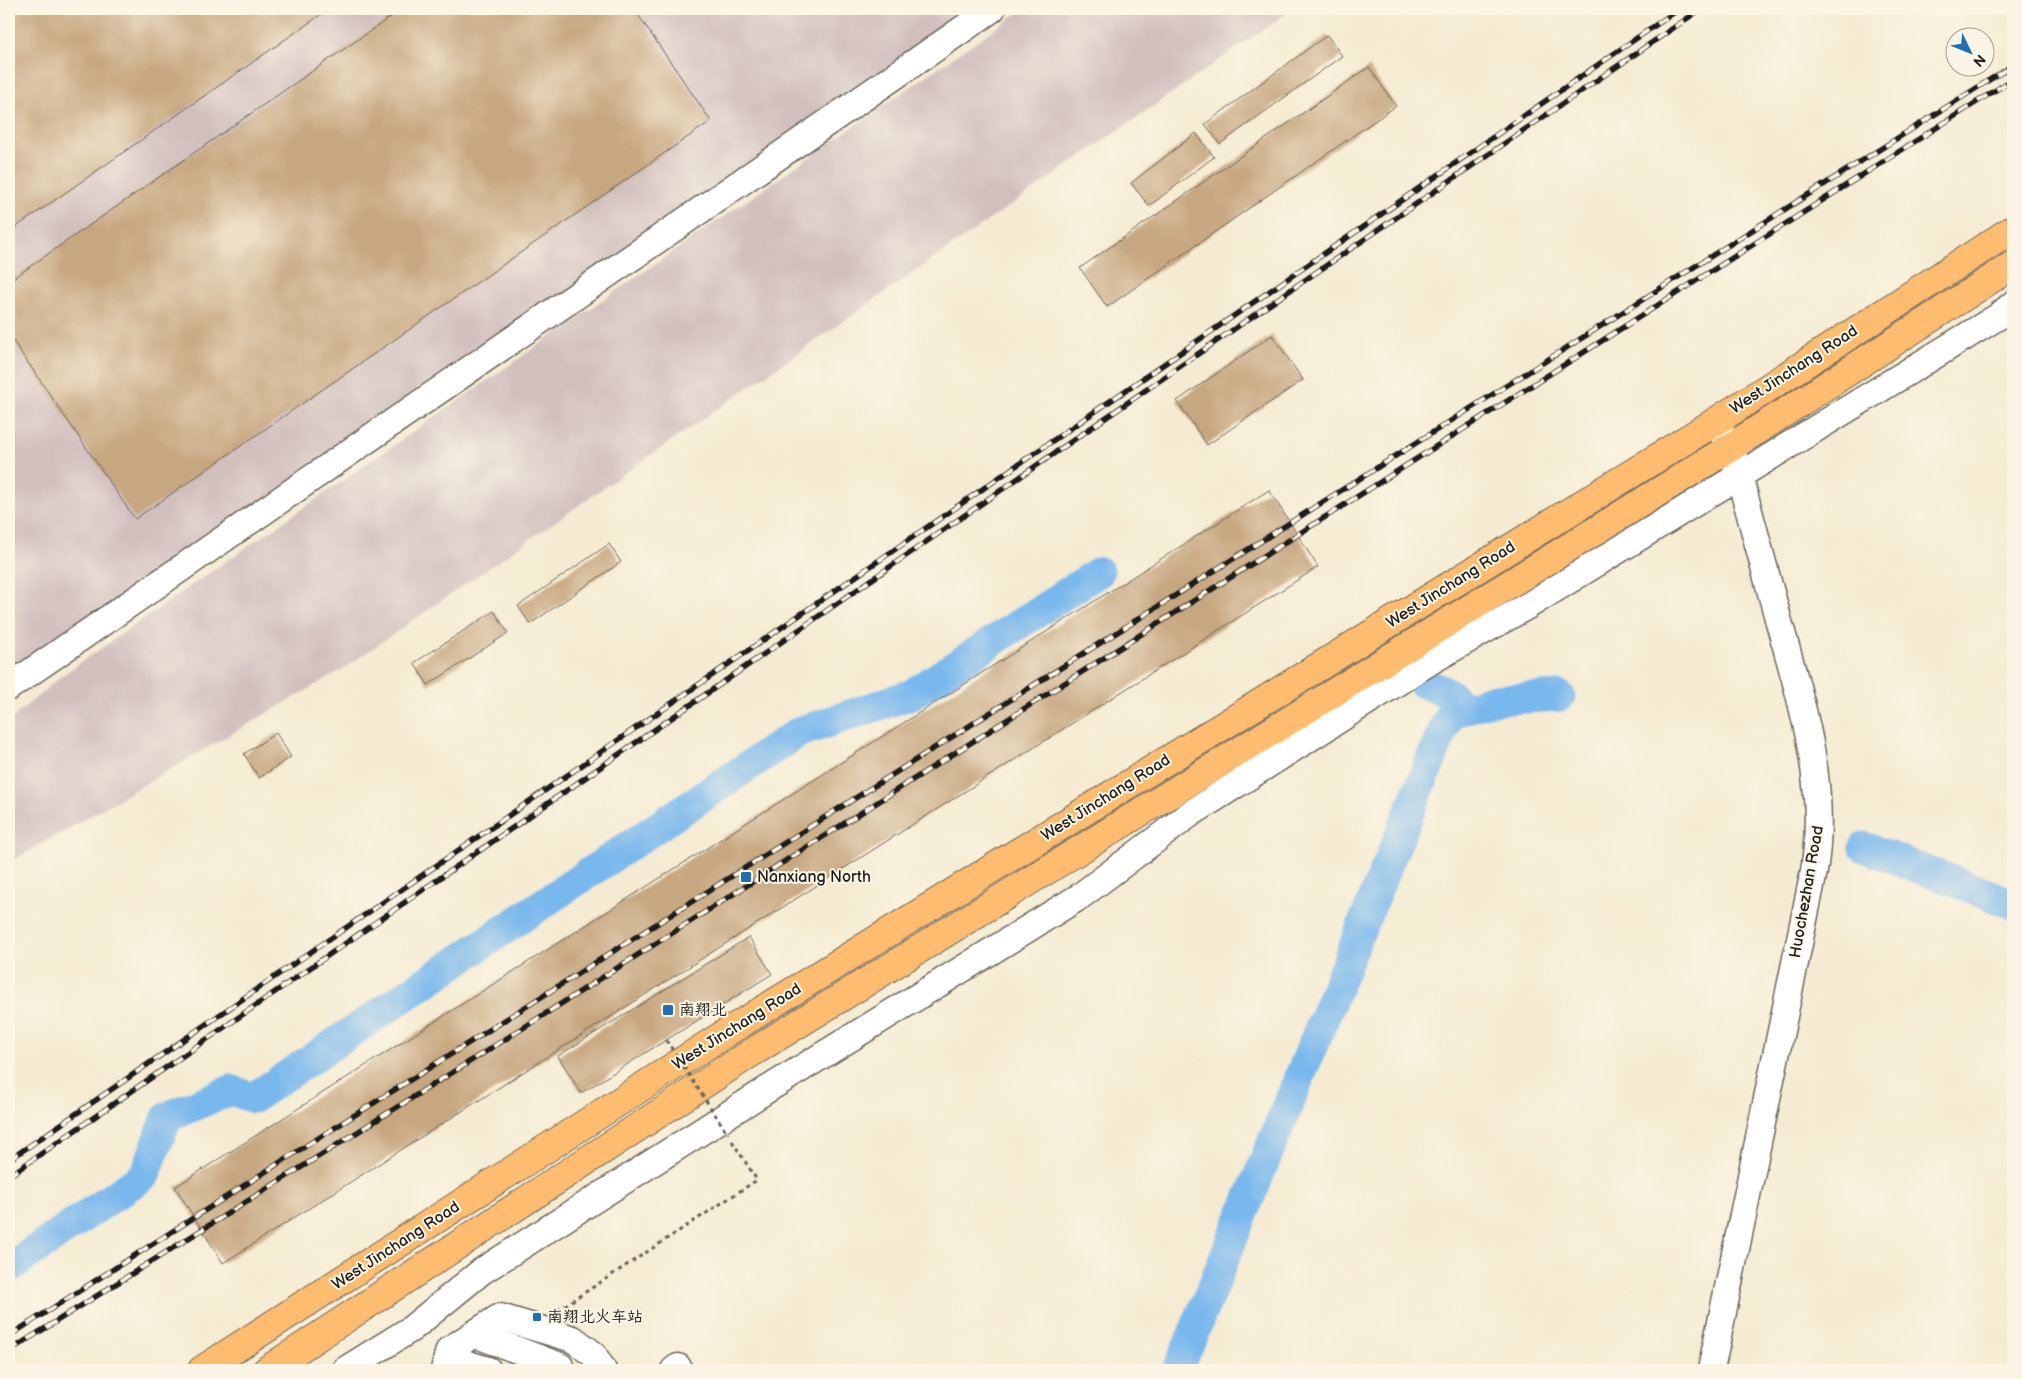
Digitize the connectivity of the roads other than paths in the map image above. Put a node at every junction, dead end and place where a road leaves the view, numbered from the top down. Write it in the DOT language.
graph roads {
  1 [pos="992,9"];
  2 [pos="2013,229"];
  3 [pos="2013,265"];
  4 [pos="2013,304"];
  5 [pos="1715,422"];
  6 [pos="1731,447"];
  7 [pos="1740,477"];
  8 [pos="9,687"];
  9 [pos="474,1334"];
  10 [pos="598,1362"];
  11 [pos="446,1364"];
  12 [pos="557,1368"];
  13 [pos="202,1370"];
  14 [pos="267,1370"];
  15 [pos="345,1370"];
  16 [pos="488,1370"];
  17 [pos="1711,1370"];
  1 -- 8 [label="street"];
  2 -- 5 [label="main road, West Jinchang Road"];
  3 -- 6 [label="main road, West Jinchang Road"];
  4 -- 7 [label="street"];
  5 -- 6 [label="street, Huochezhan Road"];
  5 -- 13 [label="main road, West Jinchang Road"];
  6 -- 7 [label="street, Huochezhan Road"];
  6 -- 14 [label="main road, West Jinchang Road"];
  7 -- 15 [label="street"];
  7 -- 17 [label="street, Huochezhan Road"];
  9 -- 10 [label="street"];
  9 -- 11 [label="street"];
  9 -- 12 [label="street"];
  10 -- 12 [label="street"];
  11 -- 16 [label="street"];
}
